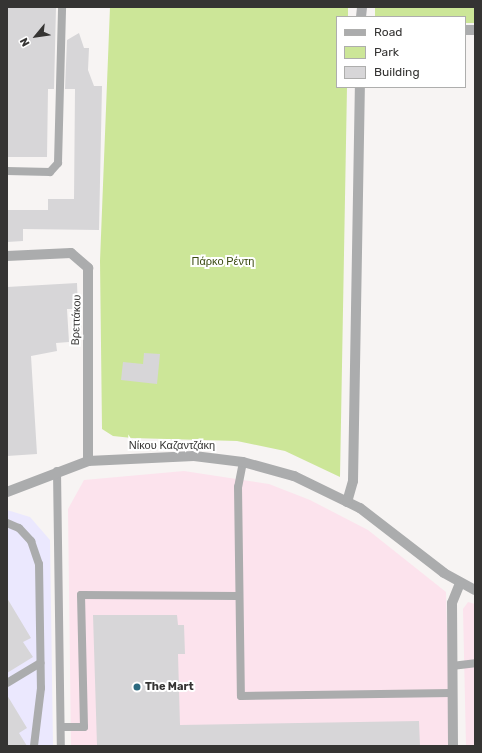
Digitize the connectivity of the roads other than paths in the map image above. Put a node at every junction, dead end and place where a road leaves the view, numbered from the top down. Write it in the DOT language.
graph roads {
  1 [pos="62,7"];
  2 [pos="360,88"];
  3 [pos="7,171"];
  4 [pos="7,256"];
  5 [pos="88,461"];
  6 [pos="243,462"];
  7 [pos="57,471"];
  8 [pos="7,492"];
  9 [pos="346,502"];
  10 [pos="7,523"];
  11 [pos="460,583"];
  12 [pos="475,590"];
  13 [pos="239,596"];
  14 [pos="40,663"];
  15 [pos="475,663"];
  16 [pos="452,666"];
  17 [pos="7,683"];
  18 [pos="452,693"];
  19 [pos="61,728"];
  20 [pos="34,746"];
  21 [pos="61,746"];
  22 [pos="453,746"];
  1 -- 3 [label="lane"];
  2 -- 9 [label="street"];
  4 -- 5 [label="street, Βρεττάκου"];
  5 -- 6 [label="street, Νίκου Καζαντζάκη"];
  5 -- 7 [label="street, Νίκου Καζαντζάκη"];
  6 -- 9 [label="street, Νίκου Καζαντζάκη"];
  6 -- 13 [label="lane"];
  7 -- 8 [label="street, Νίκου Καζαντζάκη"];
  7 -- 19 [label="lane"];
  9 -- 11 [label="street, Νίκου Καζαντζάκη"];
  10 -- 14 [label="lane"];
  11 -- 12 [label="street, Νίκου Καζαντζάκη"];
  11 -- 16 [label="street"];
  13 -- 18 [label="lane"];
  13 -- 19 [label="lane"];
  14 -- 17 [label="lane"];
  14 -- 20 [label="lane"];
  15 -- 16 [label="lane"];
  16 -- 18 [label="street"];
  18 -- 22 [label="street"];
  19 -- 21 [label="lane"];
}
